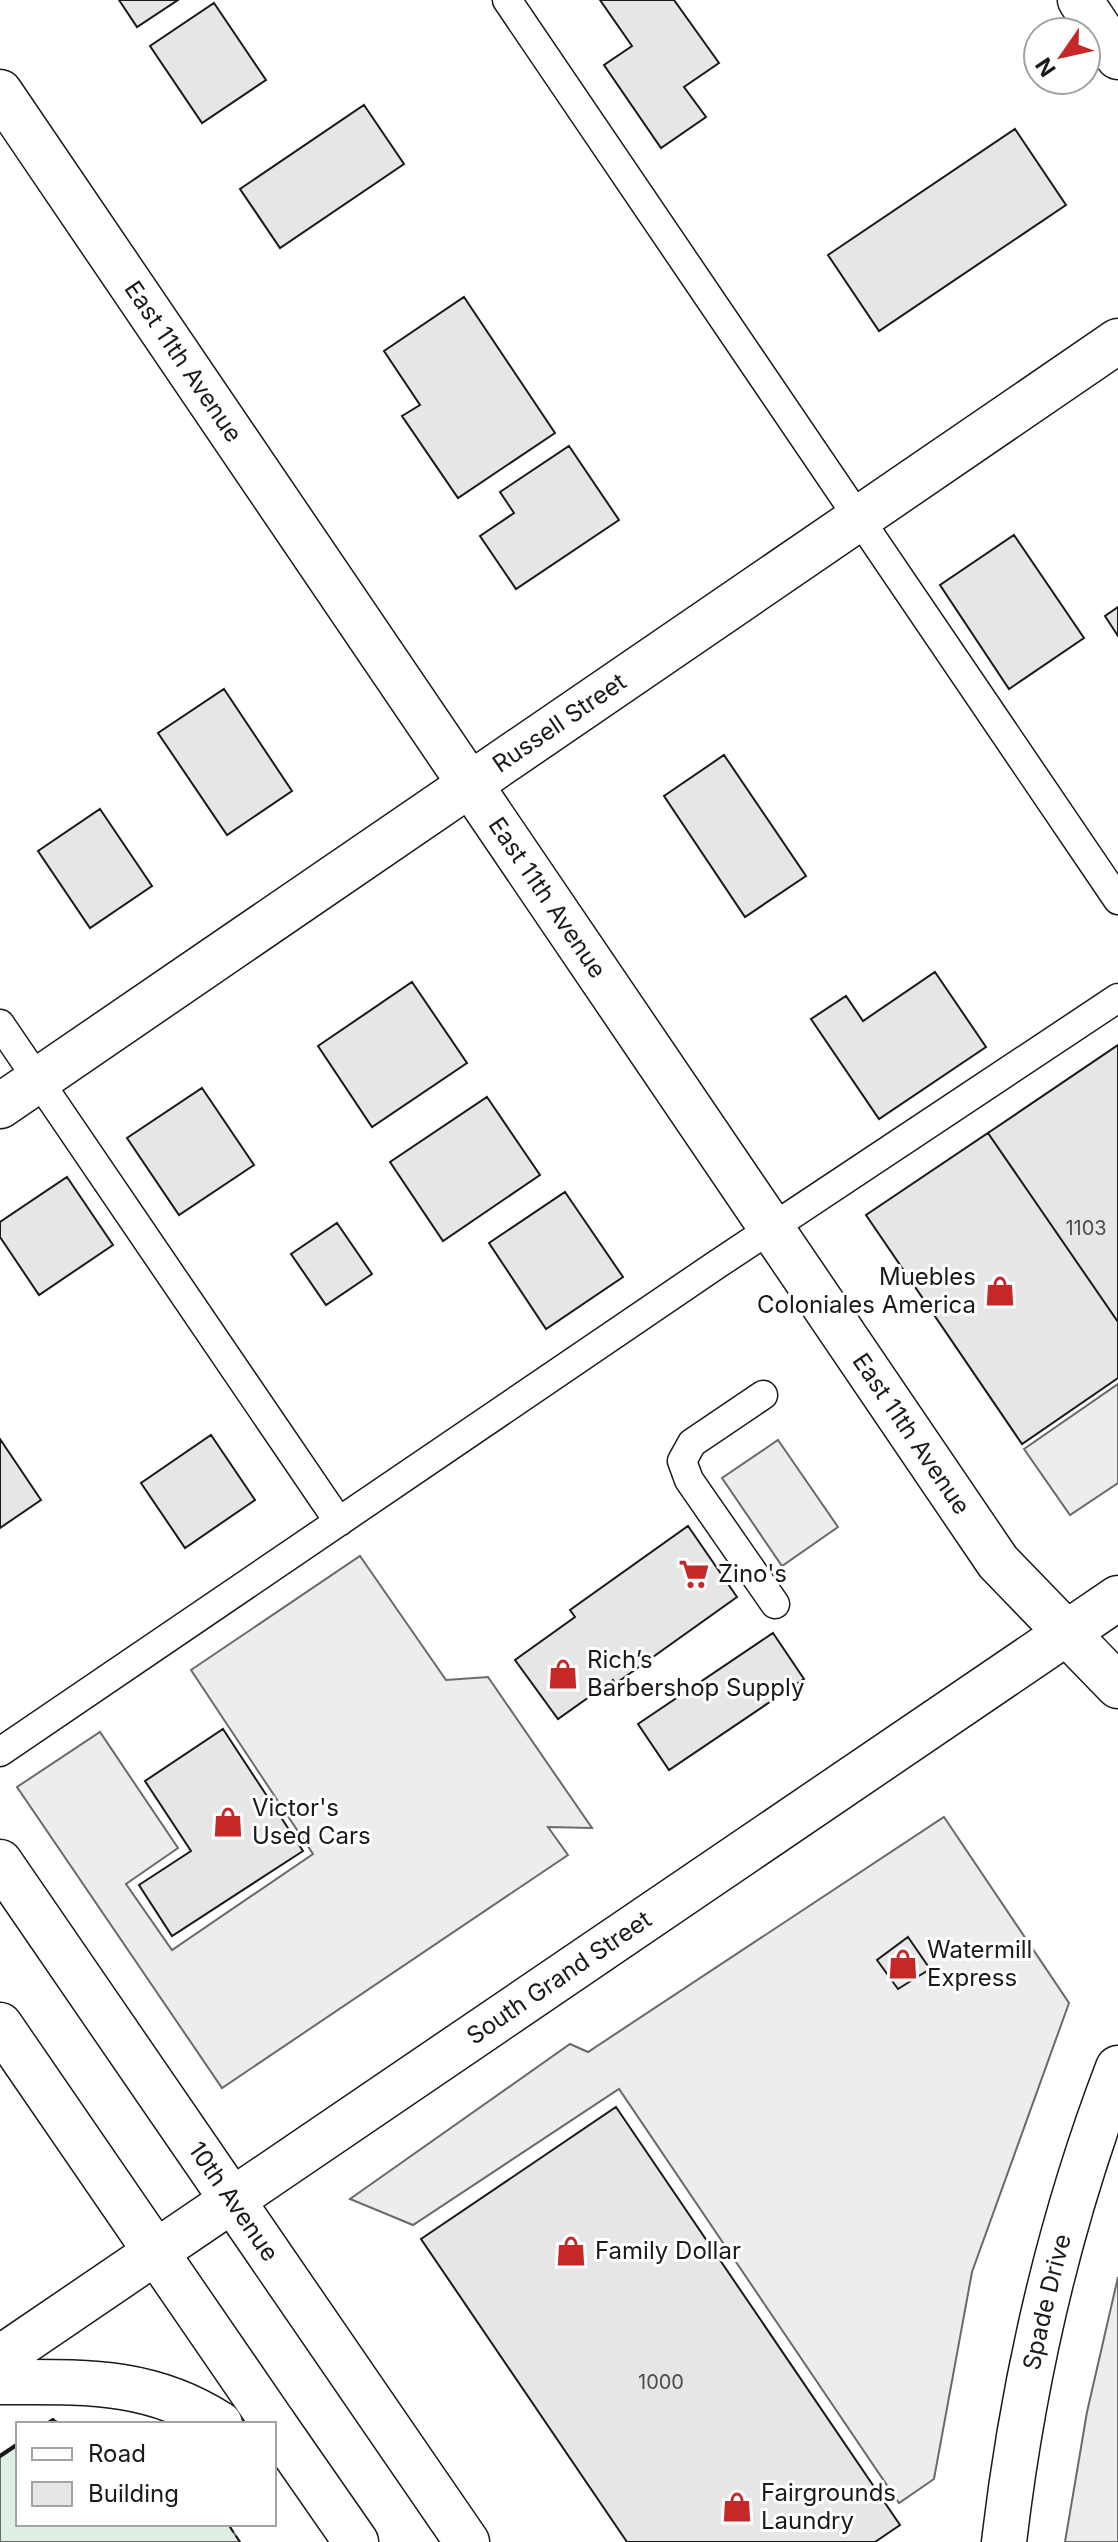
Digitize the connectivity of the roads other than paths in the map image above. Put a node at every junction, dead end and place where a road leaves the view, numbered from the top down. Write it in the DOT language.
graph roads {
  1 [pos="507,0"];
  2 [pos="1080,0"];
  3 [pos="1118,57"];
  4 [pos="0,92"];
  5 [pos="1118,341"];
  6 [pos="858,517"];
  7 [pos="467,784"];
  8 [pos="1118,900"];
  9 [pos="1118,998"];
  10 [pos="0,1024"];
  11 [pos="37,1081"];
  12 [pos="0,1106"];
  13 [pos="770,1229"];
  14 [pos="763,1395"];
  15 [pos="339,1522"];
  16 [pos="1118,1598"];
  17 [pos="775,1604"];
  18 [pos="1067,1634"];
  19 [pos="1118,1686"];
  20 [pos="0,1752"];
  21 [pos="0,1862"];
  22 [pos="0,2025"];
  23 [pos="1118,2068"];
  24 [pos="235,2201"];
  25 [pos="156,2255"];
  26 [pos="0,2358"];
  27 [pos="0,2382"];
  28 [pos="217,2422"];
  29 [pos="273,2422"];
  30 [pos="276,2427"];
  31 [pos="276,2466"];
  32 [pos="349,2531"];
  33 [pos="467,2542"];
  34 [pos="1004,2542"];
  1 -- 6 [label="lane"];
  2 -- 3 [label="main road"];
  4 -- 7 [label="main road, East 11th Avenue"];
  5 -- 6 [label="main road, Russell Street"];
  6 -- 7 [label="main road, Russell Street"];
  6 -- 8 [label="lane"];
  7 -- 11 [label="main road, Russell Street"];
  7 -- 13 [label="main road, East 11th Avenue"];
  9 -- 13 [label="lane"];
  10 -- 11 [label="lane"];
  11 -- 12 [label="main road, Russell Street"];
  11 -- 15 [label="lane"];
  13 -- 15 [label="lane"];
  13 -- 18 [label="main road, East 11th Avenue"];
  14 -- 17 [label="lane"];
  15 -- 20 [label="lane"];
  16 -- 18 [label="main road, South Grand Street"];
  18 -- 19 [label="main road, East 11th Avenue"];
  18 -- 24 [label="main road, South Grand Street"];
  21 -- 24 [label="main road, 10th Avenue"];
  22 -- 25 [label="main road"];
  23 -- 34 [label="main road, Spade Drive"];
  24 -- 25 [label="main road, South Grand Street"];
  24 -- 33 [label="main road, 10th Avenue"];
  25 -- 26 [label="main road, South Grand Street"];
  25 -- 29 [label="main road"];
  27 -- 28 [label="main road"];
  30 -- 32 [label="main road"];
  31 -- 32 [label="main road"];
}
